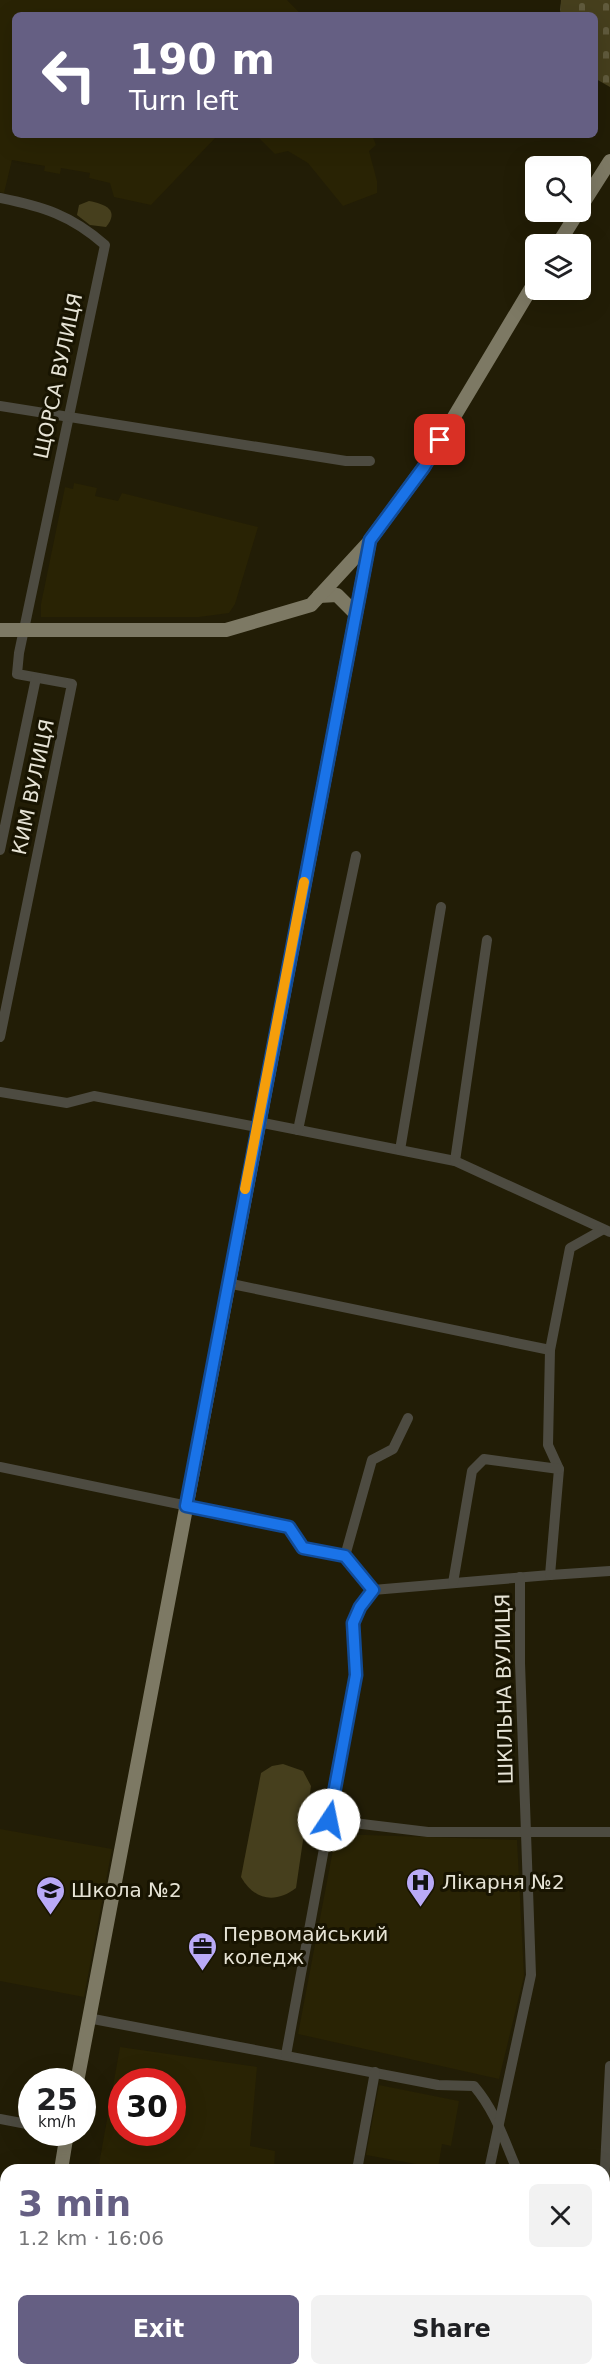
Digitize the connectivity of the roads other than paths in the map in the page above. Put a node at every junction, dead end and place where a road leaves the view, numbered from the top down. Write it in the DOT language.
graph roads {
  1 [pos="610,161"];
  2 [pos="591,191"];
  3 [pos="0,198"];
  4 [pos="525,298"];
  5 [pos="0,406"];
  6 [pos="68,417"];
  7 [pos="370,461"];
  8 [pos="370,540"];
  9 [pos="319,596"];
  10 [pos="356,614"];
  11 [pos="24,629"];
  12 [pos="0,630"];
  13 [pos="36,678"];
  14 [pos="0,850"];
  15 [pos="356,856"];
  16 [pos="441,907"];
  17 [pos="487,940"];
  18 [pos="0,1037"];
  19 [pos="0,1092"];
  20 [pos="257,1124"];
  21 [pos="298,1130"];
  22 [pos="400,1150"];
  23 [pos="455,1161"];
  24 [pos="606,1231"];
  25 [pos="227,1283"];
  26 [pos="550,1350"];
  27 [pos="408,1418"];
  28 [pos="0,1467"];
  29 [pos="559,1469"];
  30 [pos="186,1506"];
  31 [pos="345,1556"];
  32 [pos="610,1572"];
  33 [pos="550,1575"];
  34 [pos="520,1577"];
  35 [pos="453,1583"];
  36 [pos="373,1590"];
  37 [pos="329,1820"];
  38 [pos="526,1832"];
  39 [pos="610,1832"];
  40 [pos="88,2018"];
  41 [pos="286,2055"];
  42 [pos="610,2066"];
  43 [pos="79,2068"];
  44 [pos="375,2072"];
  45 [pos="0,2120"];
  46 [pos="499,2122"];
  47 [pos="18,2123"];
  48 [pos="65,2146"];
  49 [pos="61,2164"];
  50 [pos="358,2164"];
  51 [pos="490,2164"];
  52 [pos="515,2164"];
  53 [pos="605,2164"];
  1 -- 2 [label="main road"];
  3 -- 6 [label="street, ЩОРСА ВУЛИЦЯ"];
  4 -- 8 [label="main road"];
  5 -- 6 [label="street"];
  6 -- 7 [label="street"];
  6 -- 11 [label="street, ЩОРСА ВУЛИЦЯ"];
  8 -- 9 [label="main road"];
  8 -- 10 [label="main road"];
  9 -- 10 [label="main road"];
  9 -- 11 [label="main road"];
  10 -- 20 [label="main road"];
  11 -- 12 [label="main road"];
  11 -- 13 [label="street, ЩОРСА ВУЛИЦЯ"];
  13 -- 14 [label="street, КИМ ВУЛИЦЯ"];
  13 -- 18 [label="street, КИМ ВУЛИЦЯ"];
  15 -- 21 [label="street"];
  16 -- 22 [label="street"];
  17 -- 23 [label="street"];
  19 -- 20 [label="street"];
  20 -- 21 [label="street"];
  20 -- 25 [label="main road"];
  21 -- 22 [label="street"];
  22 -- 23 [label="street"];
  23 -- 24 [label="street"];
  24 -- 26 [label="street"];
  25 -- 26 [label="street"];
  25 -- 30 [label="main road"];
  26 -- 29 [label="street"];
  27 -- 31 [label="street"];
  28 -- 30 [label="street"];
  29 -- 33 [label="street"];
  29 -- 35 [label="street"];
  30 -- 31 [label="street"];
  30 -- 40 [label="main road"];
  31 -- 36 [label="street"];
  32 -- 33 [label="street, ШКІЛЬНА ВУЛИЦЯ"];
  33 -- 34 [label="street, ШКІЛЬНА ВУЛИЦЯ"];
  34 -- 35 [label="street"];
  34 -- 38 [label="street, ШКІЛЬНА ВУЛИЦЯ"];
  35 -- 36 [label="street"];
  36 -- 37 [label="street"];
  37 -- 38 [label="street"];
  37 -- 41 [label="street"];
  38 -- 39 [label="street"];
  38 -- 46 [label="street, ШКІЛЬНА ВУЛИЦЯ"];
  40 -- 41 [label="street"];
  40 -- 43 [label="main road"];
  41 -- 44 [label="street"];
  42 -- 53 [label="street"];
  44 -- 46 [label="street"];
  44 -- 50 [label="street"];
  45 -- 47 [label="street"];
  46 -- 51 [label="street, ШКІЛЬНА ВУЛИЦЯ"];
  46 -- 52 [label="street"];
  48 -- 49 [label="main road"];
}
